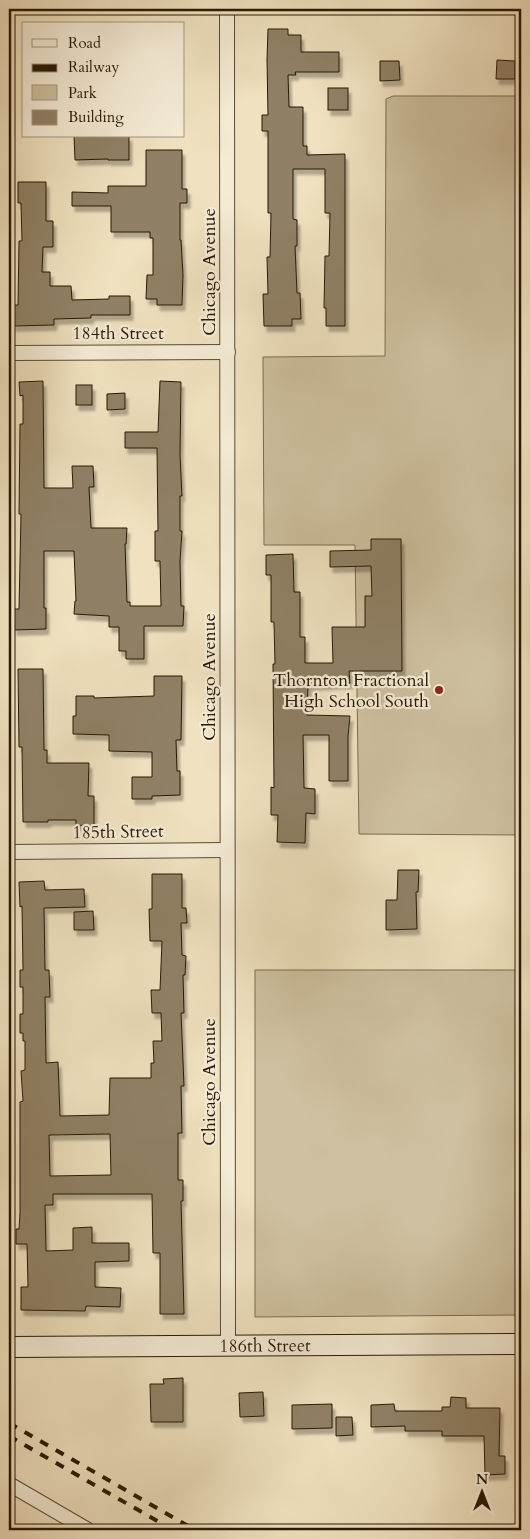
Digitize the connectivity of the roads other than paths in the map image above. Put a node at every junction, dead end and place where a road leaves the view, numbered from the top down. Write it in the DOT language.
graph roads {
  1 [pos="227,9"];
  2 [pos="228,352"];
  3 [pos="9,353"];
  4 [pos="227,850"];
  5 [pos="9,852"];
  6 [pos="521,1344"];
  7 [pos="228,1346"];
  8 [pos="9,1347"];
  9 [pos="9,1484"];
  10 [pos="88,1530"];
  1 -- 2 [label="street, Chicago Avenue"];
  2 -- 3 [label="street, 184th Street"];
  2 -- 4 [label="street, Chicago Avenue"];
  4 -- 5 [label="street, 185th Street"];
  4 -- 7 [label="street, Chicago Avenue"];
  6 -- 7 [label="street, 186th Street"];
  7 -- 8 [label="street, 186th Street"];
  9 -- 10 [label="street"];
}
